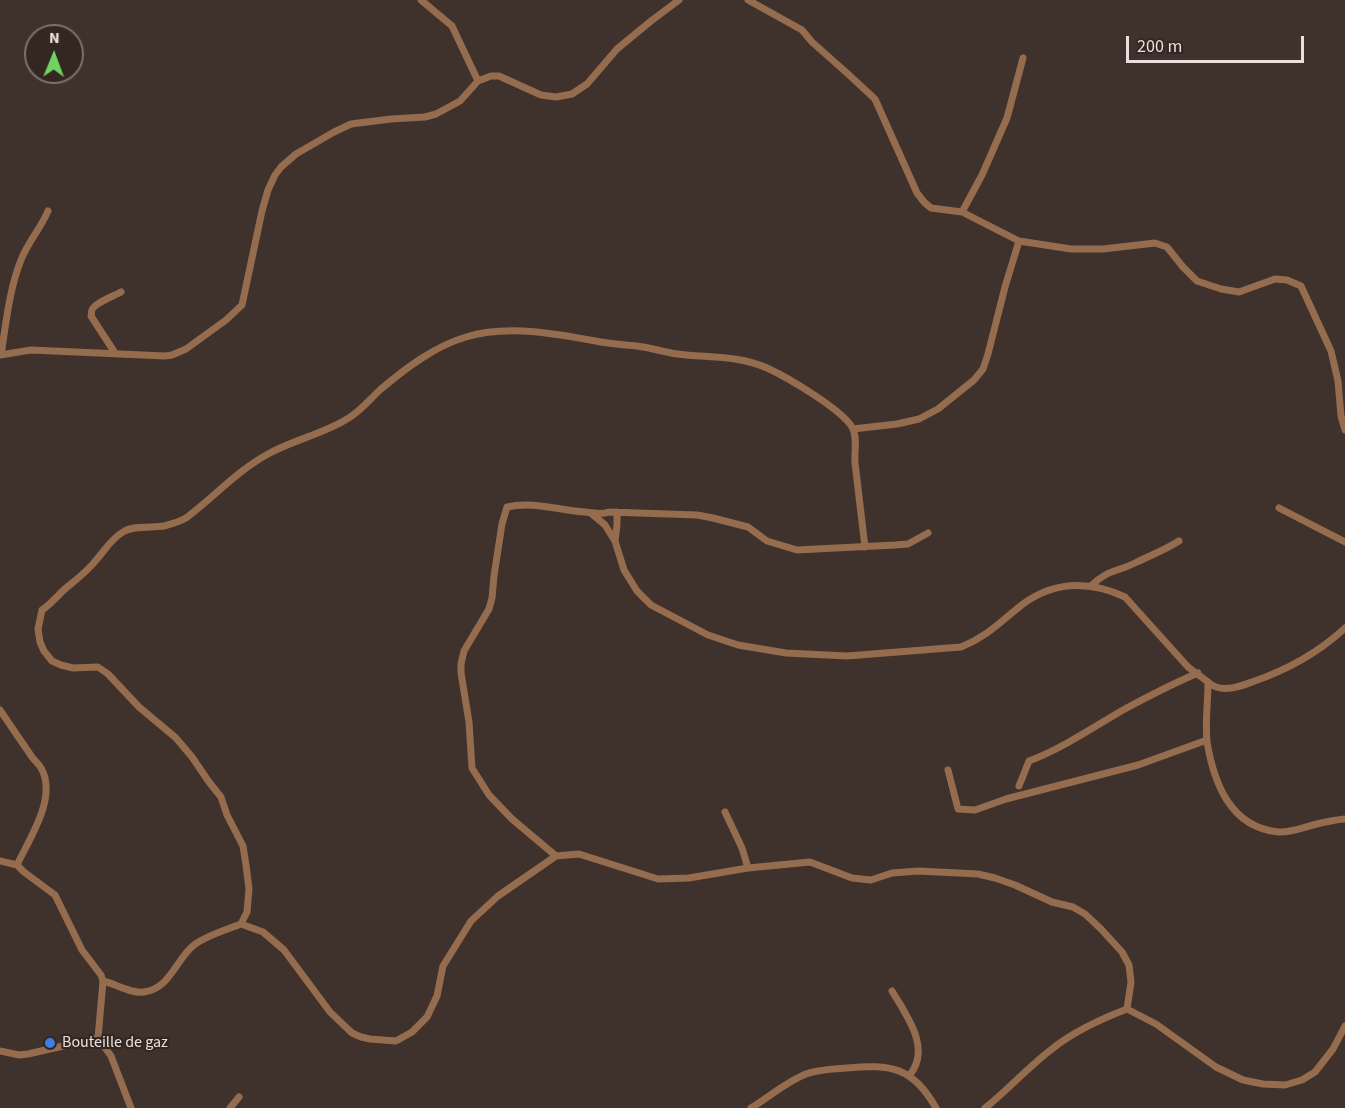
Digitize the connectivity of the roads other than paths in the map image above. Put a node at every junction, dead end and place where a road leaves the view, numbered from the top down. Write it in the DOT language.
graph roads {
  1 [pos="422,0"];
  2 [pos="680,0"];
  3 [pos="748,0"];
  4 [pos="1023,58"];
  5 [pos="478,81"];
  6 [pos="48,211"];
  7 [pos="962,212"];
  8 [pos="1019,241"];
  9 [pos="121,292"];
  10 [pos="115,353"];
  11 [pos="0,355"];
  12 [pos="853,429"];
  13 [pos="1345,430"];
  14 [pos="1279,508"];
  15 [pos="613,512"];
  16 [pos="591,513"];
  17 [pos="606,526"];
  18 [pos="928,533"];
  19 [pos="615,541"];
  20 [pos="1179,542"];
  21 [pos="1345,542"];
  22 [pos="866,547"];
  23 [pos="1091,586"];
  24 [pos="1345,628"];
  25 [pos="1198,673"];
  26 [pos="1208,682"];
  27 [pos="0,710"];
  28 [pos="1207,740"];
  29 [pos="948,770"];
  30 [pos="1019,786"];
  31 [pos="725,812"];
  32 [pos="1345,819"];
  33 [pos="556,856"];
  34 [pos="0,861"];
  35 [pos="17,865"];
  36 [pos="748,868"];
  37 [pos="241,924"];
  38 [pos="103,981"];
  39 [pos="892,991"];
  40 [pos="1127,1009"];
  41 [pos="1345,1026"];
  42 [pos="98,1038"];
  43 [pos="0,1051"];
  44 [pos="909,1076"];
  45 [pos="239,1097"];
  46 [pos="131,1108"];
  47 [pos="230,1108"];
  48 [pos="751,1108"];
  49 [pos="936,1108"];
  50 [pos="984,1108"];
  1 -- 5 [label="street"];
  2 -- 5 [label="street"];
  3 -- 7 [label="street"];
  4 -- 7 [label="street"];
  5 -- 10 [label="street"];
  6 -- 11 [label="street"];
  7 -- 8 [label="street"];
  8 -- 12 [label="street"];
  8 -- 13 [label="street"];
  9 -- 10 [label="street"];
  10 -- 11 [label="street"];
  12 -- 22 [label="street"];
  12 -- 37 [label="street"];
  14 -- 21 [label="street"];
  15 -- 16 [label="street"];
  15 -- 17 [label="street"];
  15 -- 19 [label="street"];
  15 -- 22 [label="street"];
  16 -- 17 [label="street"];
  16 -- 33 [label="street"];
  17 -- 19 [label="street"];
  18 -- 22 [label="street"];
  19 -- 23 [label="street"];
  20 -- 23 [label="street"];
  23 -- 25 [label="street"];
  24 -- 26 [label="street"];
  25 -- 26 [label="street"];
  25 -- 30 [label="street"];
  26 -- 28 [label="street"];
  27 -- 35 [label="street"];
  28 -- 29 [label="street"];
  28 -- 32 [label="street"];
  31 -- 36 [label="street"];
  33 -- 36 [label="street"];
  33 -- 37 [label="street"];
  34 -- 35 [label="street"];
  35 -- 38 [label="street"];
  36 -- 40 [label="street"];
  37 -- 38 [label="street"];
  38 -- 42 [label="street"];
  39 -- 44 [label="street"];
  40 -- 41 [label="street"];
  40 -- 50 [label="street"];
  42 -- 43 [label="street"];
  42 -- 46 [label="street"];
  44 -- 48 [label="street"];
  44 -- 49 [label="street"];
  45 -- 47 [label="street"];
}
